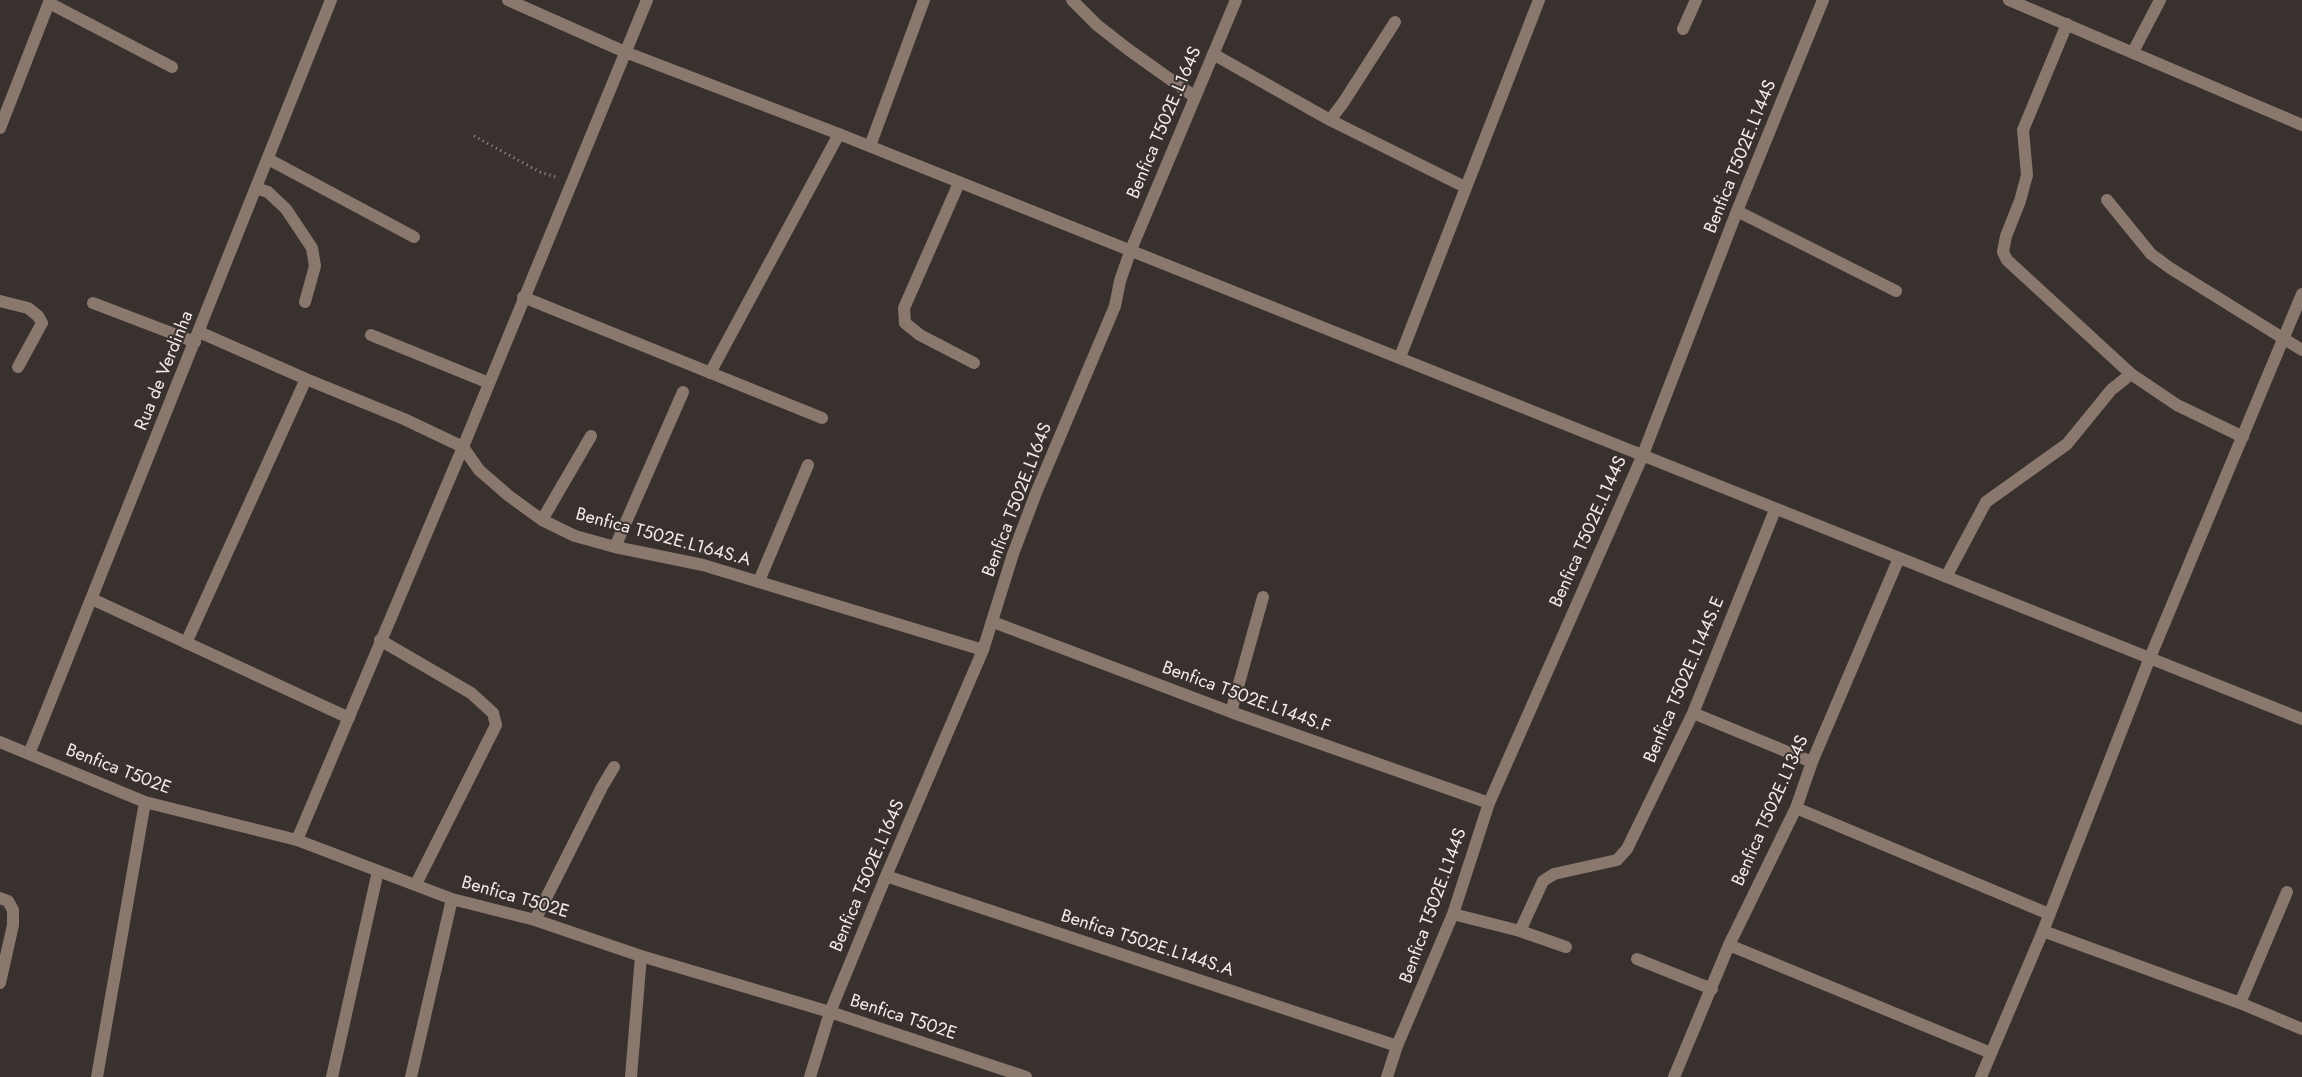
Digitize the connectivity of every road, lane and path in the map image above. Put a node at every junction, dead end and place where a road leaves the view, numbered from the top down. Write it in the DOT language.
graph roads {
  1 [pos="331,0"];
  2 [pos="508,0"];
  3 [pos="647,0"];
  4 [pos="924,0"];
  5 [pos="1072,0"];
  6 [pos="1236,0"];
  7 [pos="1539,0"];
  8 [pos="1696,0"];
  9 [pos="1823,0"];
  10 [pos="2009,0"];
  11 [pos="2160,0"];
  12 [pos="49,2"];
  13 [pos="1395,22"];
  14 [pos="2067,24"];
  15 [pos="1683,29"];
  16 [pos="625,52"];
  17 [pos="2133,52"];
  18 [pos="1213,54"];
  19 [pos="172,67"];
  20 [pos="1196,98"];
  21 [pos="1330,120"];
  22 [pos="2302,126"];
  23 [pos="0,128"];
  24 [pos="839,134"];
  25 [pos="474,136"];
  26 [pos="870,146"];
  27 [pos="268,159"];
  28 [pos="571,182"];
  29 [pos="959,183"];
  30 [pos="1465,187"];
  31 [pos="256,188"];
  32 [pos="2107,200"];
  33 [pos="1737,211"];
  34 [pos="414,237"];
  35 [pos="1130,252"];
  36 [pos="1896,291"];
  37 [pos="2302,294"];
  38 [pos="524,297"];
  39 [pos="0,301"];
  40 [pos="305,302"];
  41 [pos="93,303"];
  42 [pos="371,335"];
  43 [pos="197,337"];
  44 [pos="2284,340"];
  45 [pos="2302,350"];
  46 [pos="1400,357"];
  47 [pos="974,363"];
  48 [pos="18,367"];
  49 [pos="710,372"];
  50 [pos="2131,374"];
  51 [pos="306,380"];
  52 [pos="489,383"];
  53 [pos="683,392"];
  54 [pos="822,418"];
  55 [pos="591,436"];
  56 [pos="2243,437"];
  57 [pos="463,448"];
  58 [pos="1642,456"];
  59 [pos="808,465"];
  60 [pos="1775,510"];
  61 [pos="542,520"];
  62 [pos="614,547"];
  63 [pos="1898,558"];
  64 [pos="1946,577"];
  65 [pos="758,581"];
  66 [pos="1263,597"];
  67 [pos="92,600"];
  68 [pos="993,622"];
  69 [pos="380,640"];
  70 [pos="186,643"];
  71 [pos="983,650"];
  72 [pos="2149,660"];
  73 [pos="1231,712"];
  74 [pos="1693,713"];
  75 [pos="349,718"];
  76 [pos="2302,720"];
  77 [pos="0,742"];
  78 [pos="29,754"];
  79 [pos="1812,762"];
  80 [pos="614,767"];
  81 [pos="145,802"];
  82 [pos="1489,803"];
  83 [pos="1796,808"];
  84 [pos="297,840"];
  85 [pos="378,871"];
  86 [pos="886,876"];
  87 [pos="416,884"];
  88 [pos="2287,892"];
  89 [pos="0,898"];
  90 [pos="452,899"];
  91 [pos="1452,914"];
  92 [pos="2050,914"];
  93 [pos="535,920"];
  94 [pos="1520,931"];
  95 [pos="2043,931"];
  96 [pos="1729,945"];
  97 [pos="1566,947"];
  98 [pos="641,956"];
  99 [pos="1637,959"];
  100 [pos="0,983"];
  101 [pos="1712,989"];
  102 [pos="2240,1003"];
  103 [pos="830,1012"];
  104 [pos="2302,1028"];
  105 [pos="1398,1046"];
  106 [pos="1991,1053"];
  107 [pos="97,1077"];
  108 [pos="332,1077"];
  109 [pos="411,1077"];
  110 [pos="630,1077"];
  111 [pos="810,1077"];
  112 [pos="1026,1077"];
  113 [pos="1387,1077"];
  114 [pos="1674,1077"];
  115 [pos="1981,1077"];
  1 -- 27 [label="street, Rua de Verdinha"];
  2 -- 16 [label="street"];
  3 -- 16 [label="street"];
  4 -- 26 [label="street"];
  5 -- 20 [label="street"];
  6 -- 18 [label="street, Benfica T502E.L164S"];
  7 -- 30 [label="street"];
  8 -- 15 [label="street"];
  9 -- 33 [label="street, Benfica T502E.L144S"];
  10 -- 14 [label="street"];
  11 -- 17 [label="street"];
  12 -- 19 [label="street"];
  12 -- 23 [label="street"];
  13 -- 21 [label="street"];
  14 -- 17 [label="street"];
  14 -- 50 [label="street"];
  16 -- 24 [label="street"];
  16 -- 28 [label="street"];
  17 -- 22 [label="street"];
  18 -- 20 [label="street, Benfica T502E.L164S"];
  18 -- 21 [label="street"];
  20 -- 35 [label="street, Benfica T502E.L164S"];
  21 -- 30 [label="street"];
  24 -- 26 [label="street"];
  24 -- 49 [label="street"];
  25 -- 28 [label="path"];
  26 -- 29 [label="street"];
  27 -- 31 [label="street, Rua de Verdinha"];
  27 -- 34 [label="street"];
  28 -- 38 [label="street"];
  29 -- 35 [label="street"];
  29 -- 47 [label="street"];
  30 -- 46 [label="street"];
  31 -- 40 [label="street"];
  31 -- 43 [label="street, Rua de Verdinha"];
  32 -- 44 [label="street"];
  33 -- 36 [label="street"];
  33 -- 58 [label="street, Benfica T502E.L144S"];
  35 -- 46 [label="street"];
  35 -- 68 [label="street, Benfica T502E.L164S"];
  37 -- 44 [label="street"];
  38 -- 49 [label="street"];
  38 -- 52 [label="street"];
  39 -- 48 [label="street"];
  41 -- 43 [label="street, Benfica T502E.L164S.A"];
  42 -- 52 [label="street"];
  43 -- 51 [label="street, Benfica T502E.L164S.A"];
  43 -- 67 [label="street, Rua de Verdinha"];
  44 -- 45 [label="street"];
  44 -- 56 [label="street"];
  46 -- 58 [label="street"];
  49 -- 54 [label="street"];
  50 -- 56 [label="street"];
  50 -- 64 [label="street"];
  51 -- 57 [label="street, Benfica T502E.L164S.A"];
  51 -- 70 [label="street"];
  52 -- 57 [label="street"];
  53 -- 62 [label="street"];
  55 -- 61 [label="street"];
  56 -- 72 [label="street"];
  57 -- 61 [label="street, Benfica T502E.L164S.A"];
  57 -- 69 [label="street"];
  58 -- 60 [label="street"];
  58 -- 82 [label="street, Benfica T502E.L144S"];
  59 -- 65 [label="street"];
  60 -- 63 [label="street"];
  60 -- 74 [label="street, Benfica T502E.L144S.E"];
  61 -- 62 [label="street, Benfica T502E.L164S.A"];
  62 -- 65 [label="street, Benfica T502E.L164S.A"];
  63 -- 64 [label="street"];
  63 -- 79 [label="street, Benfica T502E.L134S"];
  64 -- 72 [label="street"];
  65 -- 71 [label="street, Benfica T502E.L164S.A"];
  66 -- 73 [label="street"];
  67 -- 70 [label="street"];
  67 -- 78 [label="street, Rua de Verdinha"];
  68 -- 71 [label="street, Benfica T502E.L164S"];
  68 -- 73 [label="street, Benfica T502E.L144S.F"];
  69 -- 75 [label="street"];
  69 -- 87 [label="street"];
  70 -- 75 [label="street"];
  71 -- 86 [label="street, Benfica T502E.L164S"];
  72 -- 76 [label="street"];
  72 -- 92 [label="street"];
  73 -- 82 [label="street, Benfica T502E.L144S.F"];
  74 -- 79 [label="street"];
  74 -- 94 [label="street, Benfica T502E.L144S.E"];
  75 -- 84 [label="street"];
  77 -- 78 [label="street, Benfica T502E"];
  78 -- 81 [label="street, Benfica T502E"];
  79 -- 83 [label="street, Benfica T502E.L134S"];
  80 -- 93 [label="street"];
  81 -- 84 [label="street, Benfica T502E"];
  81 -- 107 [label="street"];
  82 -- 91 [label="street, Benfica T502E.L144S"];
  83 -- 92 [label="street"];
  83 -- 96 [label="street, Benfica T502E.L134S"];
  84 -- 85 [label="street, Benfica T502E"];
  85 -- 87 [label="street, Benfica T502E"];
  85 -- 108 [label="street"];
  86 -- 103 [label="street, Benfica T502E.L164S"];
  86 -- 105 [label="street, Benfica T502E.L144S.A"];
  87 -- 90 [label="street, Benfica T502E"];
  88 -- 102 [label="street"];
  89 -- 100 [label="street"];
  90 -- 93 [label="street, Benfica T502E"];
  90 -- 109 [label="street"];
  91 -- 94 [label="street"];
  91 -- 105 [label="street, Benfica T502E.L144S"];
  92 -- 95 [label="street"];
  93 -- 98 [label="street, Benfica T502E"];
  94 -- 97 [label="street"];
  95 -- 102 [label="street"];
  95 -- 106 [label="street"];
  96 -- 101 [label="street, Benfica T502E.L134S"];
  96 -- 106 [label="street"];
  98 -- 103 [label="street, Benfica T502E"];
  98 -- 110 [label="street"];
  99 -- 101 [label="street"];
  101 -- 114 [label="street, Benfica T502E.L134S"];
  102 -- 104 [label="street"];
  103 -- 111 [label="street, Benfica T502E.L164S"];
  103 -- 112 [label="street, Benfica T502E"];
  105 -- 113 [label="street, Benfica T502E.L144S"];
  106 -- 115 [label="street"];
}
